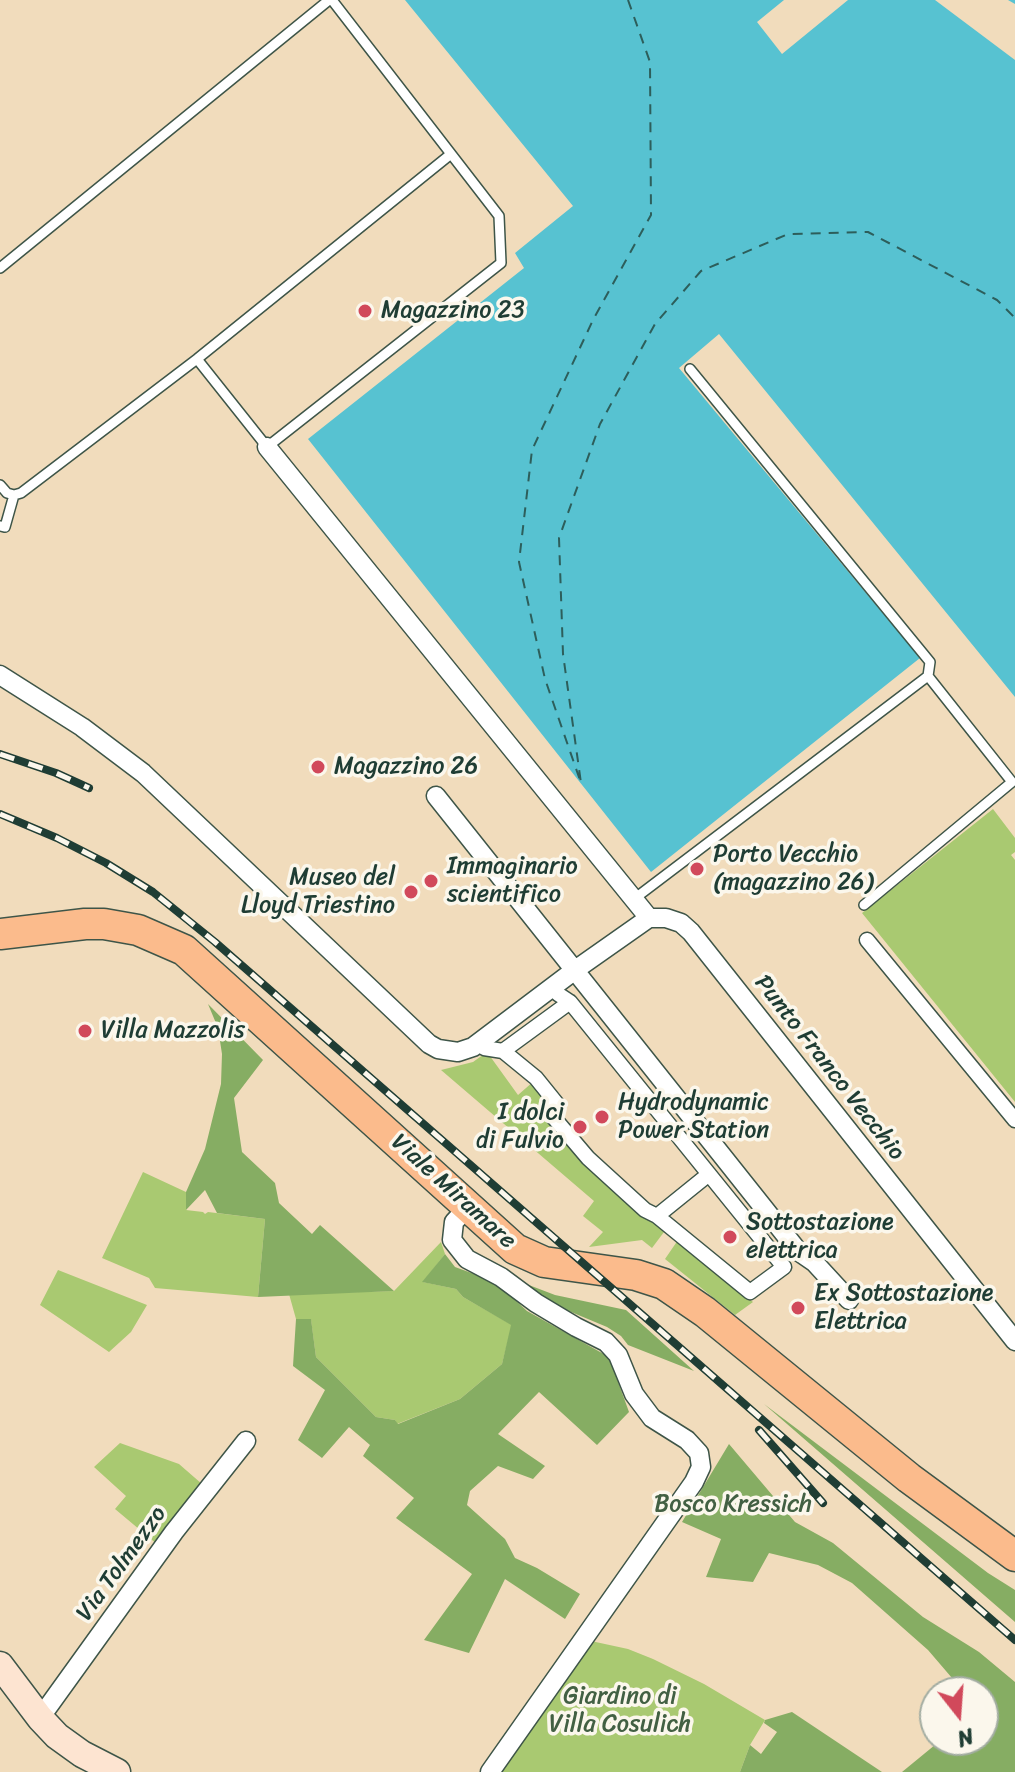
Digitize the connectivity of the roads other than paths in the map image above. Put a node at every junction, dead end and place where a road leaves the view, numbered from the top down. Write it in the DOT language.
graph roads {
  1 [pos="330,0"];
  2 [pos="451,154"];
  3 [pos="0,268"];
  4 [pos="197,359"];
  5 [pos="690,369"];
  6 [pos="267,447"];
  7 [pos="0,485"];
  8 [pos="14,495"];
  9 [pos="0,526"];
  10 [pos="0,675"];
  11 [pos="928,676"];
  12 [pos="436,796"];
  13 [pos="634,899"];
  14 [pos="864,905"];
  15 [pos="649,918"];
  16 [pos="0,934"];
  17 [pos="867,940"];
  18 [pos="575,970"];
  19 [pos="484,1048"];
  20 [pos="503,1051"];
  21 [pos="1015,1120"];
  22 [pos="709,1174"];
  23 [pos="467,1208"];
  24 [pos="657,1216"];
  25 [pos="849,1300"];
  26 [pos="1015,1341"];
  27 [pos="246,1441"];
  28 [pos="909,1478"];
  29 [pos="1015,1549"];
  30 [pos="1015,1556"];
  31 [pos="1015,1565"];
  32 [pos="0,1665"];
  33 [pos="40,1718"];
  34 [pos="117,1772"];
  35 [pos="490,1772"];
  1 -- 2 [label="lane"];
  1 -- 3 [label="lane"];
  2 -- 4 [label="lane"];
  2 -- 6 [label="lane"];
  4 -- 6 [label="lane"];
  4 -- 8 [label="lane"];
  5 -- 11 [label="lane"];
  6 -- 13 [label="street"];
  7 -- 8 [label="lane"];
  8 -- 9 [label="lane"];
  10 -- 18 [label="street"];
  11 -- 13 [label="lane"];
  11 -- 14 [label="lane"];
  12 -- 18 [label="street"];
  13 -- 15 [label="street"];
  15 -- 18 [label="street"];
  15 -- 26 [label="street, Punto Franco Vecchio"];
  16 -- 23 [label="main road, Viale Miramare"];
  17 -- 21 [label="street"];
  18 -- 25 [label="street"];
  19 -- 20 [label="street"];
  20 -- 22 [label="street"];
  20 -- 24 [label="street"];
  22 -- 24 [label="street"];
  22 -- 24 [label="street"];
  23 -- 28 [label="main road, Viale Miramare"];
  23 -- 35 [label="street"];
  27 -- 33 [label="street, Via Tolmezzo"];
  28 -- 29 [label="main road, Viale Miramare"];
  28 -- 30 [label="main road, Viale Miramare"];
  28 -- 31 [label="main road"];
  32 -- 33 [label="main road"];
  33 -- 34 [label="main road"];
}
